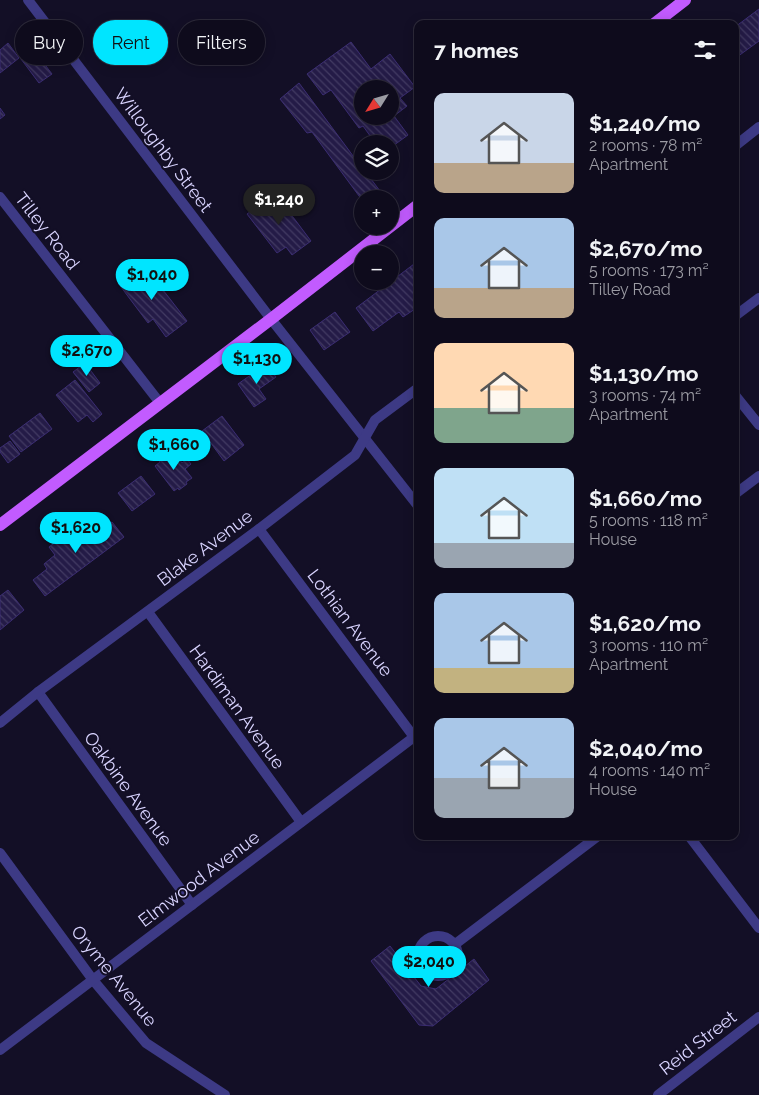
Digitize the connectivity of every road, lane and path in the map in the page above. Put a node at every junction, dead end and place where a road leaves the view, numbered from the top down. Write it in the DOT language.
graph roads {
  1 [pos="28,0"];
  2 [pos="685,0"];
  3 [pos="659,20"];
  4 [pos="759,127"];
  5 [pos="739,143"];
  6 [pos="0,197"];
  7 [pos="414,208"];
  8 [pos="759,298"];
  9 [pos="739,313"];
  10 [pos="272,319"];
  11 [pos="414,391"];
  12 [pos="739,400"];
  13 [pos="160,403"];
  14 [pos="759,425"];
  15 [pos="364,438"];
  16 [pos="759,476"];
  17 [pos="739,491"];
  18 [pos="414,501"];
  19 [pos="0,525"];
  20 [pos="259,528"];
  21 [pos="148,612"];
  22 [pos="38,692"];
  23 [pos="0,723"];
  24 [pos="414,732"];
  25 [pos="414,737"];
  26 [pos="301,822"];
  27 [pos="593,840"];
  28 [pos="692,840"];
  29 [pos="0,854"];
  30 [pos="192,905"];
  31 [pos="759,928"];
  32 [pos="454,945"];
  33 [pos="92,980"];
  34 [pos="759,1017"];
  35 [pos="0,1050"];
  36 [pos="225,1095"];
  37 [pos="658,1095"];
  1 -- 10 [label="street, Willoughby Street"];
  2 -- 3 [label="main road"];
  4 -- 5 [label="street"];
  6 -- 13 [label="street, Tilley Road"];
  7 -- 10 [label="main road"];
  8 -- 9 [label="street"];
  10 -- 13 [label="main road"];
  10 -- 15 [label="street, Willoughby Street"];
  11 -- 15 [label="street, Blake Avenue"];
  12 -- 14 [label="street"];
  13 -- 19 [label="main road"];
  15 -- 18 [label="street, Willoughby Street"];
  15 -- 20 [label="street, Blake Avenue"];
  16 -- 17 [label="street"];
  20 -- 21 [label="street, Blake Avenue"];
  20 -- 24 [label="street, Lothian Avenue"];
  21 -- 22 [label="street, Blake Avenue"];
  21 -- 26 [label="street, Hardiman Avenue"];
  22 -- 23 [label="street, Blake Avenue"];
  22 -- 30 [label="street, Oakbine Avenue"];
  25 -- 26 [label="street, Elmwood Avenue"];
  26 -- 30 [label="street, Elmwood Avenue"];
  27 -- 32 [label="street"];
  28 -- 31 [label="street"];
  29 -- 33 [label="street, Oryme Avenue"];
  30 -- 33 [label="street, Elmwood Avenue"];
  33 -- 35 [label="street, Elmwood Avenue"];
  33 -- 36 [label="street, Oryme Avenue"];
  34 -- 37 [label="street, Reid Street"];
}
